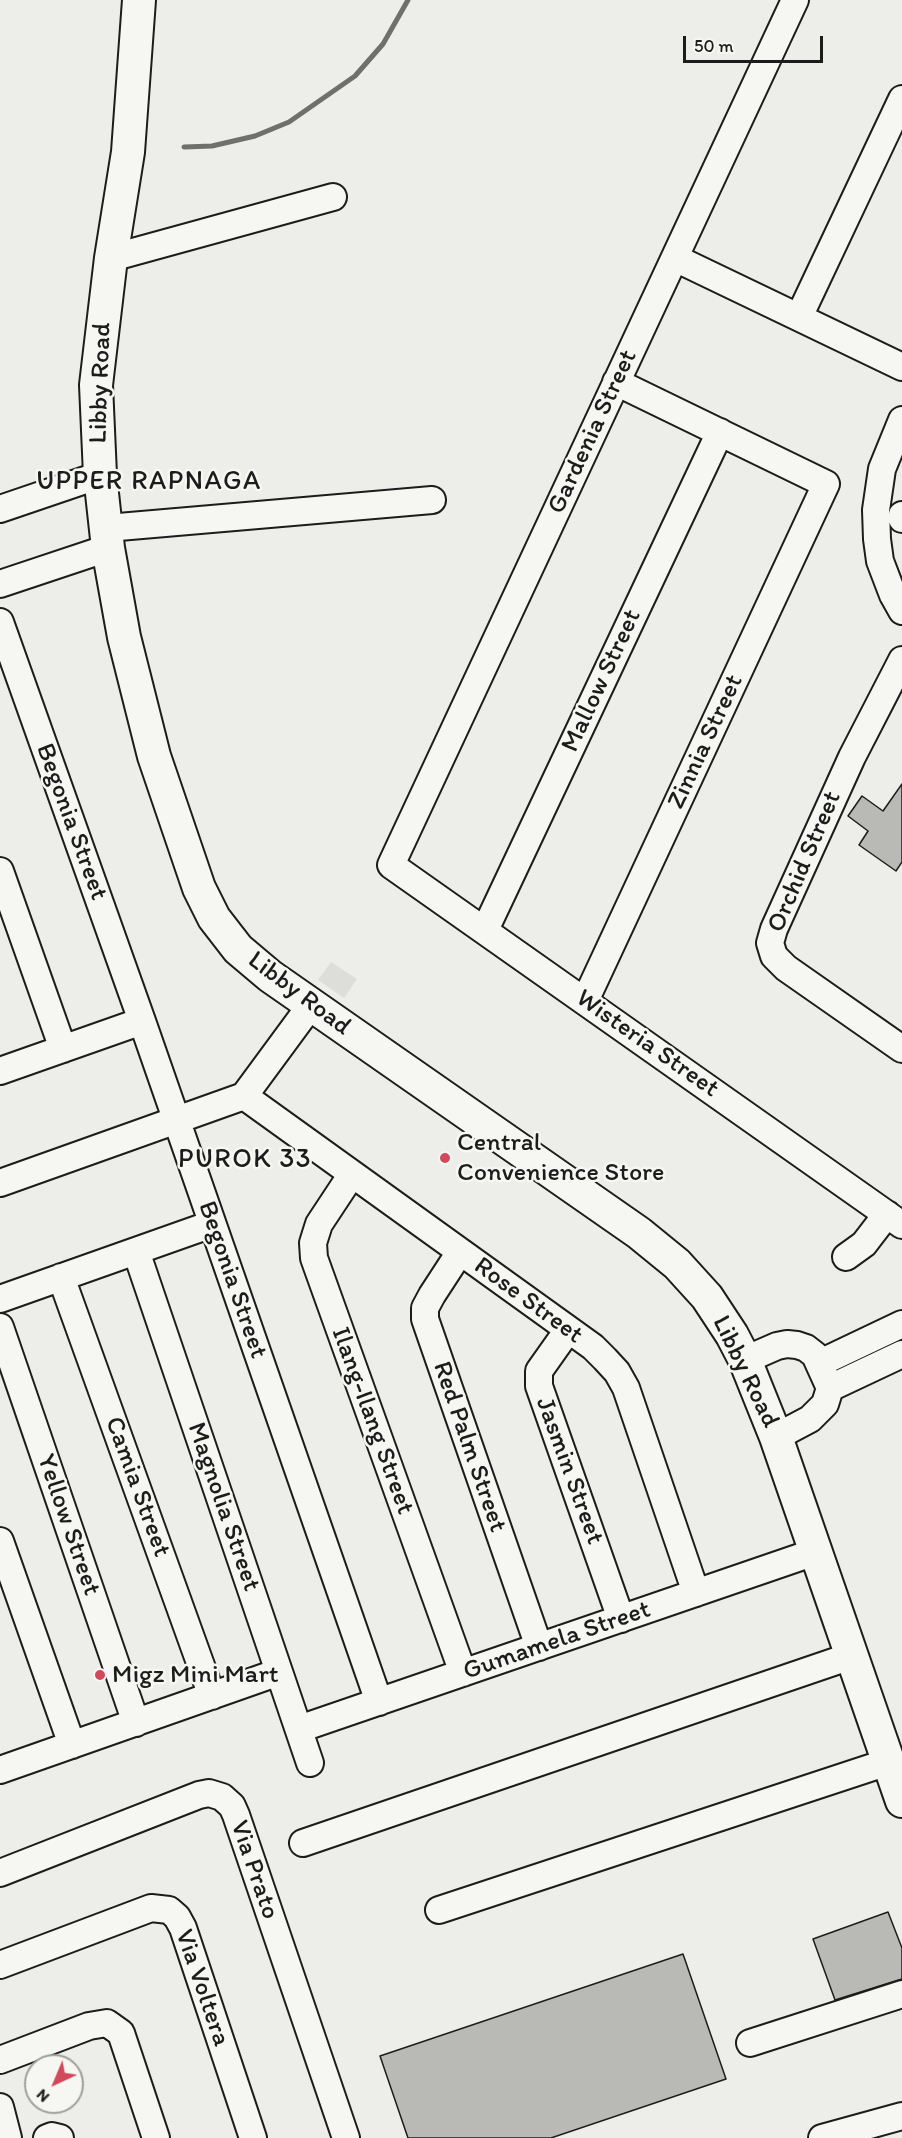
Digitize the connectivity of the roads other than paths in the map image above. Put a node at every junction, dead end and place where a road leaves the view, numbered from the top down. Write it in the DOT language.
graph roads {
  1 [pos="139,0"];
  2 [pos="795,0"];
  3 [pos="902,99"];
  4 [pos="333,197"];
  5 [pos="111,258"];
  6 [pos="675,258"];
  7 [pos="799,317"];
  8 [pos="902,367"];
  9 [pos="616,382"];
  10 [pos="902,420"];
  11 [pos="720,432"];
  12 [pos="100,475"];
  13 [pos="432,500"];
  14 [pos="0,509"];
  15 [pos="107,538"];
  16 [pos="0,584"];
  17 [pos="902,611"];
  18 [pos="0,622"];
  19 [pos="902,660"];
  20 [pos="391,865"];
  21 [pos="0,871"];
  22 [pos="485,930"];
  23 [pos="585,1000"];
  24 [pos="311,1005"];
  25 [pos="142,1021"];
  26 [pos="63,1049"];
  27 [pos="902,1049"];
  28 [pos="0,1071"];
  29 [pos="244,1096"];
  30 [pos="177,1120"];
  31 [pos="352,1174"];
  32 [pos="0,1183"];
  33 [pos="894,1220"];
  34 [pos="212,1224"];
  35 [pos="136,1251"];
  36 [pos="460,1252"];
  37 [pos="846,1257"];
  38 [pos="61,1278"];
  39 [pos="0,1299"];
  40 [pos="902,1323"];
  41 [pos="0,1327"];
  42 [pos="568,1329"];
  43 [pos="902,1354"];
  44 [pos="745,1360"];
  45 [pos="820,1363"];
  46 [pos="830,1388"];
  47 [pos="776,1437"];
  48 [pos="0,1541"];
  49 [pos="816,1552"];
  50 [pos="696,1593"];
  51 [pos="621,1619"];
  52 [pos="539,1647"];
  53 [pos="851,1656"];
  54 [pos="279,1672"];
  55 [pos="463,1673"];
  56 [pos="212,1696"];
  57 [pos="379,1702"];
  58 [pos="136,1723"];
  59 [pos="299,1729"];
  60 [pos="72,1745"];
  61 [pos="888,1762"];
  62 [pos="310,1763"];
  63 [pos="1,1768"];
  64 [pos="902,1801"];
  65 [pos="303,1843"];
  66 [pos="0,1873"];
  67 [pos="439,1910"];
  68 [pos="0,1965"];
  69 [pos="902,1994"];
  70 [pos="750,2043"];
  71 [pos="0,2060"];
  72 [pos="0,2107"];
  73 [pos="902,2116"];
  74 [pos="902,2131"];
  75 [pos="8,2138"];
  76 [pos="47,2138"];
  77 [pos="60,2138"];
  78 [pos="156,2138"];
  79 [pos="253,2138"];
  80 [pos="346,2138"];
  81 [pos="822,2138"];
  82 [pos="878,2138"];
  1 -- 5 [label="main road, Libby Road"];
  2 -- 6 [label="street, Gardenia Street"];
  3 -- 7 [label="street"];
  4 -- 5 [label="street"];
  5 -- 12 [label="main road, Libby Road"];
  6 -- 7 [label="street"];
  6 -- 9 [label="street, Gardenia Street"];
  7 -- 8 [label="street"];
  9 -- 11 [label="street"];
  9 -- 20 [label="street, Gardenia Street"];
  10 -- 17 [label="street"];
  11 -- 22 [label="street, Mallow Street"];
  11 -- 23 [label="street, Zinnia Street"];
  12 -- 14 [label="street"];
  12 -- 15 [label="main road, Libby Road"];
  13 -- 15 [label="street"];
  15 -- 16 [label="street"];
  15 -- 24 [label="main road, Libby Road"];
  18 -- 25 [label="street, Begonia Street"];
  19 -- 27 [label="street, Orchid Street"];
  20 -- 22 [label="street, Wisteria Street"];
  21 -- 26 [label="street"];
  22 -- 23 [label="street, Wisteria Street"];
  23 -- 33 [label="street, Wisteria Street"];
  24 -- 29 [label="street"];
  24 -- 44 [label="main road, Libby Road"];
  25 -- 26 [label="street"];
  25 -- 30 [label="street, Begonia Street"];
  26 -- 28 [label="street"];
  29 -- 30 [label="street"];
  29 -- 31 [label="street, Rose Street"];
  30 -- 32 [label="street"];
  30 -- 34 [label="street, Begonia Street"];
  31 -- 36 [label="street, Rose Street"];
  31 -- 55 [label="street, Ilang-Ilang Street"];
  33 -- 37 [label="street"];
  34 -- 35 [label="street"];
  34 -- 57 [label="street, Begonia Street"];
  35 -- 38 [label="street"];
  35 -- 54 [label="street, Magnolia Street"];
  36 -- 42 [label="street, Rose Street"];
  36 -- 52 [label="street, Red Palm Street"];
  38 -- 39 [label="street"];
  38 -- 56 [label="street, Camia Street"];
  40 -- 45 [label="street"];
  41 -- 58 [label="street, Yellow Street"];
  42 -- 50 [label="street, Rose Street"];
  42 -- 51 [label="street, Jasmin Street"];
  43 -- 46 [label="street"];
  44 -- 45 [label="street"];
  44 -- 47 [label="main road, Libby Road"];
  45 -- 46 [label="street"];
  46 -- 47 [label="street"];
  47 -- 49 [label="main road, Libby Road"];
  48 -- 60 [label="street"];
  49 -- 50 [label="street, Gumamela Street"];
  49 -- 53 [label="main road, Libby Road"];
  50 -- 51 [label="street, Gumamela Street"];
  51 -- 52 [label="street, Gumamela Street"];
  52 -- 55 [label="street, Gumamela Street"];
  53 -- 61 [label="main road, Libby Road"];
  53 -- 65 [label="street"];
  54 -- 56 [label="street"];
  54 -- 59 [label="street, Magnolia Street"];
  55 -- 57 [label="street, Gumamela Street"];
  56 -- 58 [label="street"];
  57 -- 59 [label="street, Gumamela Street"];
  58 -- 60 [label="street"];
  59 -- 62 [label="street, Magnolia Street"];
  60 -- 63 [label="street"];
  61 -- 64 [label="main road, Libby Road"];
  61 -- 67 [label="street"];
  66 -- 80 [label="street, Via Prato"];
  68 -- 79 [label="street, Via Voltera"];
  69 -- 70 [label="street"];
  71 -- 78 [label="street"];
  72 -- 75 [label="street"];
  73 -- 81 [label="street"];
  74 -- 82 [label="street"];
  76 -- 77 [label="street"];
}
